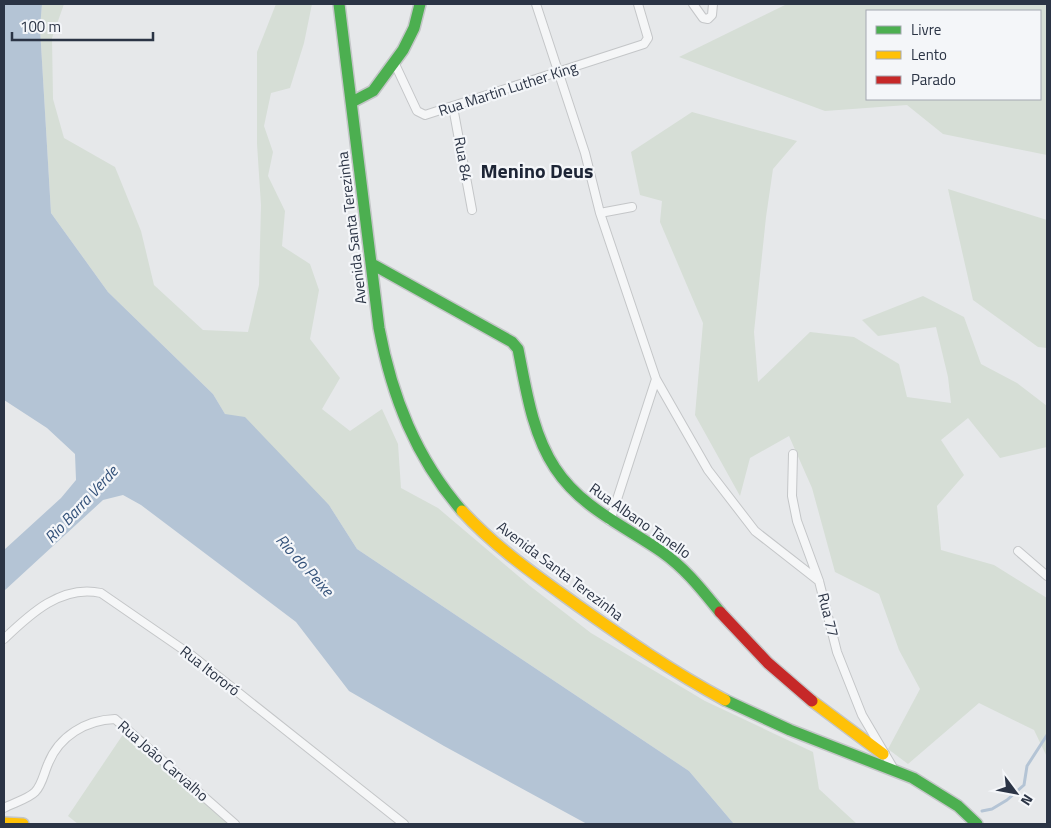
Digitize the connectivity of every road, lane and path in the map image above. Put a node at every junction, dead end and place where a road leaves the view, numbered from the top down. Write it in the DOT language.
graph roads {
  1 [pos="339,4"];
  2 [pos="420,4"];
  3 [pos="536,4"];
  4 [pos="638,4"];
  5 [pos="693,4"];
  6 [pos="713,4"];
  7 [pos="394,62"];
  8 [pos="557,73"];
  9 [pos="352,102"];
  10 [pos="453,107"];
  11 [pos="632,207"];
  12 [pos="472,210"];
  13 [pos="600,213"];
  14 [pos="372,264"];
  15 [pos="656,380"];
  16 [pos="793,454"];
  17 [pos="610,521"];
  18 [pos="1018,550"];
  19 [pos="1047,576"];
  20 [pos="819,581"];
  21 [pos="4,639"];
  22 [pos="883,754"];
  23 [pos="892,766"];
  24 [pos="4,808"];
  25 [pos="4,823"];
  26 [pos="23,824"];
  27 [pos="235,824"];
  28 [pos="404,824"];
  29 [pos="978,824"];
  1 -- 9 [label="main road, Avenida Santa Terezinha"];
  2 -- 7 [label="main road"];
  3 -- 8 [label="street"];
  4 -- 8 [label="street, Rua Martin Luther King"];
  5 -- 6 [label="street"];
  7 -- 9 [label="main road"];
  7 -- 10 [label="street, Rua Martin Luther King"];
  8 -- 10 [label="street, Rua Martin Luther King"];
  8 -- 13 [label="street"];
  9 -- 14 [label="main road, Avenida Santa Terezinha"];
  10 -- 12 [label="street, Rua 84"];
  11 -- 13 [label="street"];
  13 -- 15 [label="street"];
  14 -- 17 [label="main road, Rua Albano Tanello"];
  14 -- 23 [label="main road, Avenida Santa Terezinha"];
  15 -- 17 [label="street"];
  15 -- 20 [label="street"];
  16 -- 20 [label="street, Rua 77"];
  17 -- 22 [label="main road, Rua Albano Tanello"];
  18 -- 19 [label="street"];
  20 -- 22 [label="street, Rua 77"];
  21 -- 28 [label="street, Rua Itororó"];
  22 -- 23 [label="street, Rua 77"];
  23 -- 29 [label="main road, Avenida Santa Terezinha"];
  24 -- 27 [label="street, Rua João Carvalho"];
  25 -- 26 [label="main road"];
}
